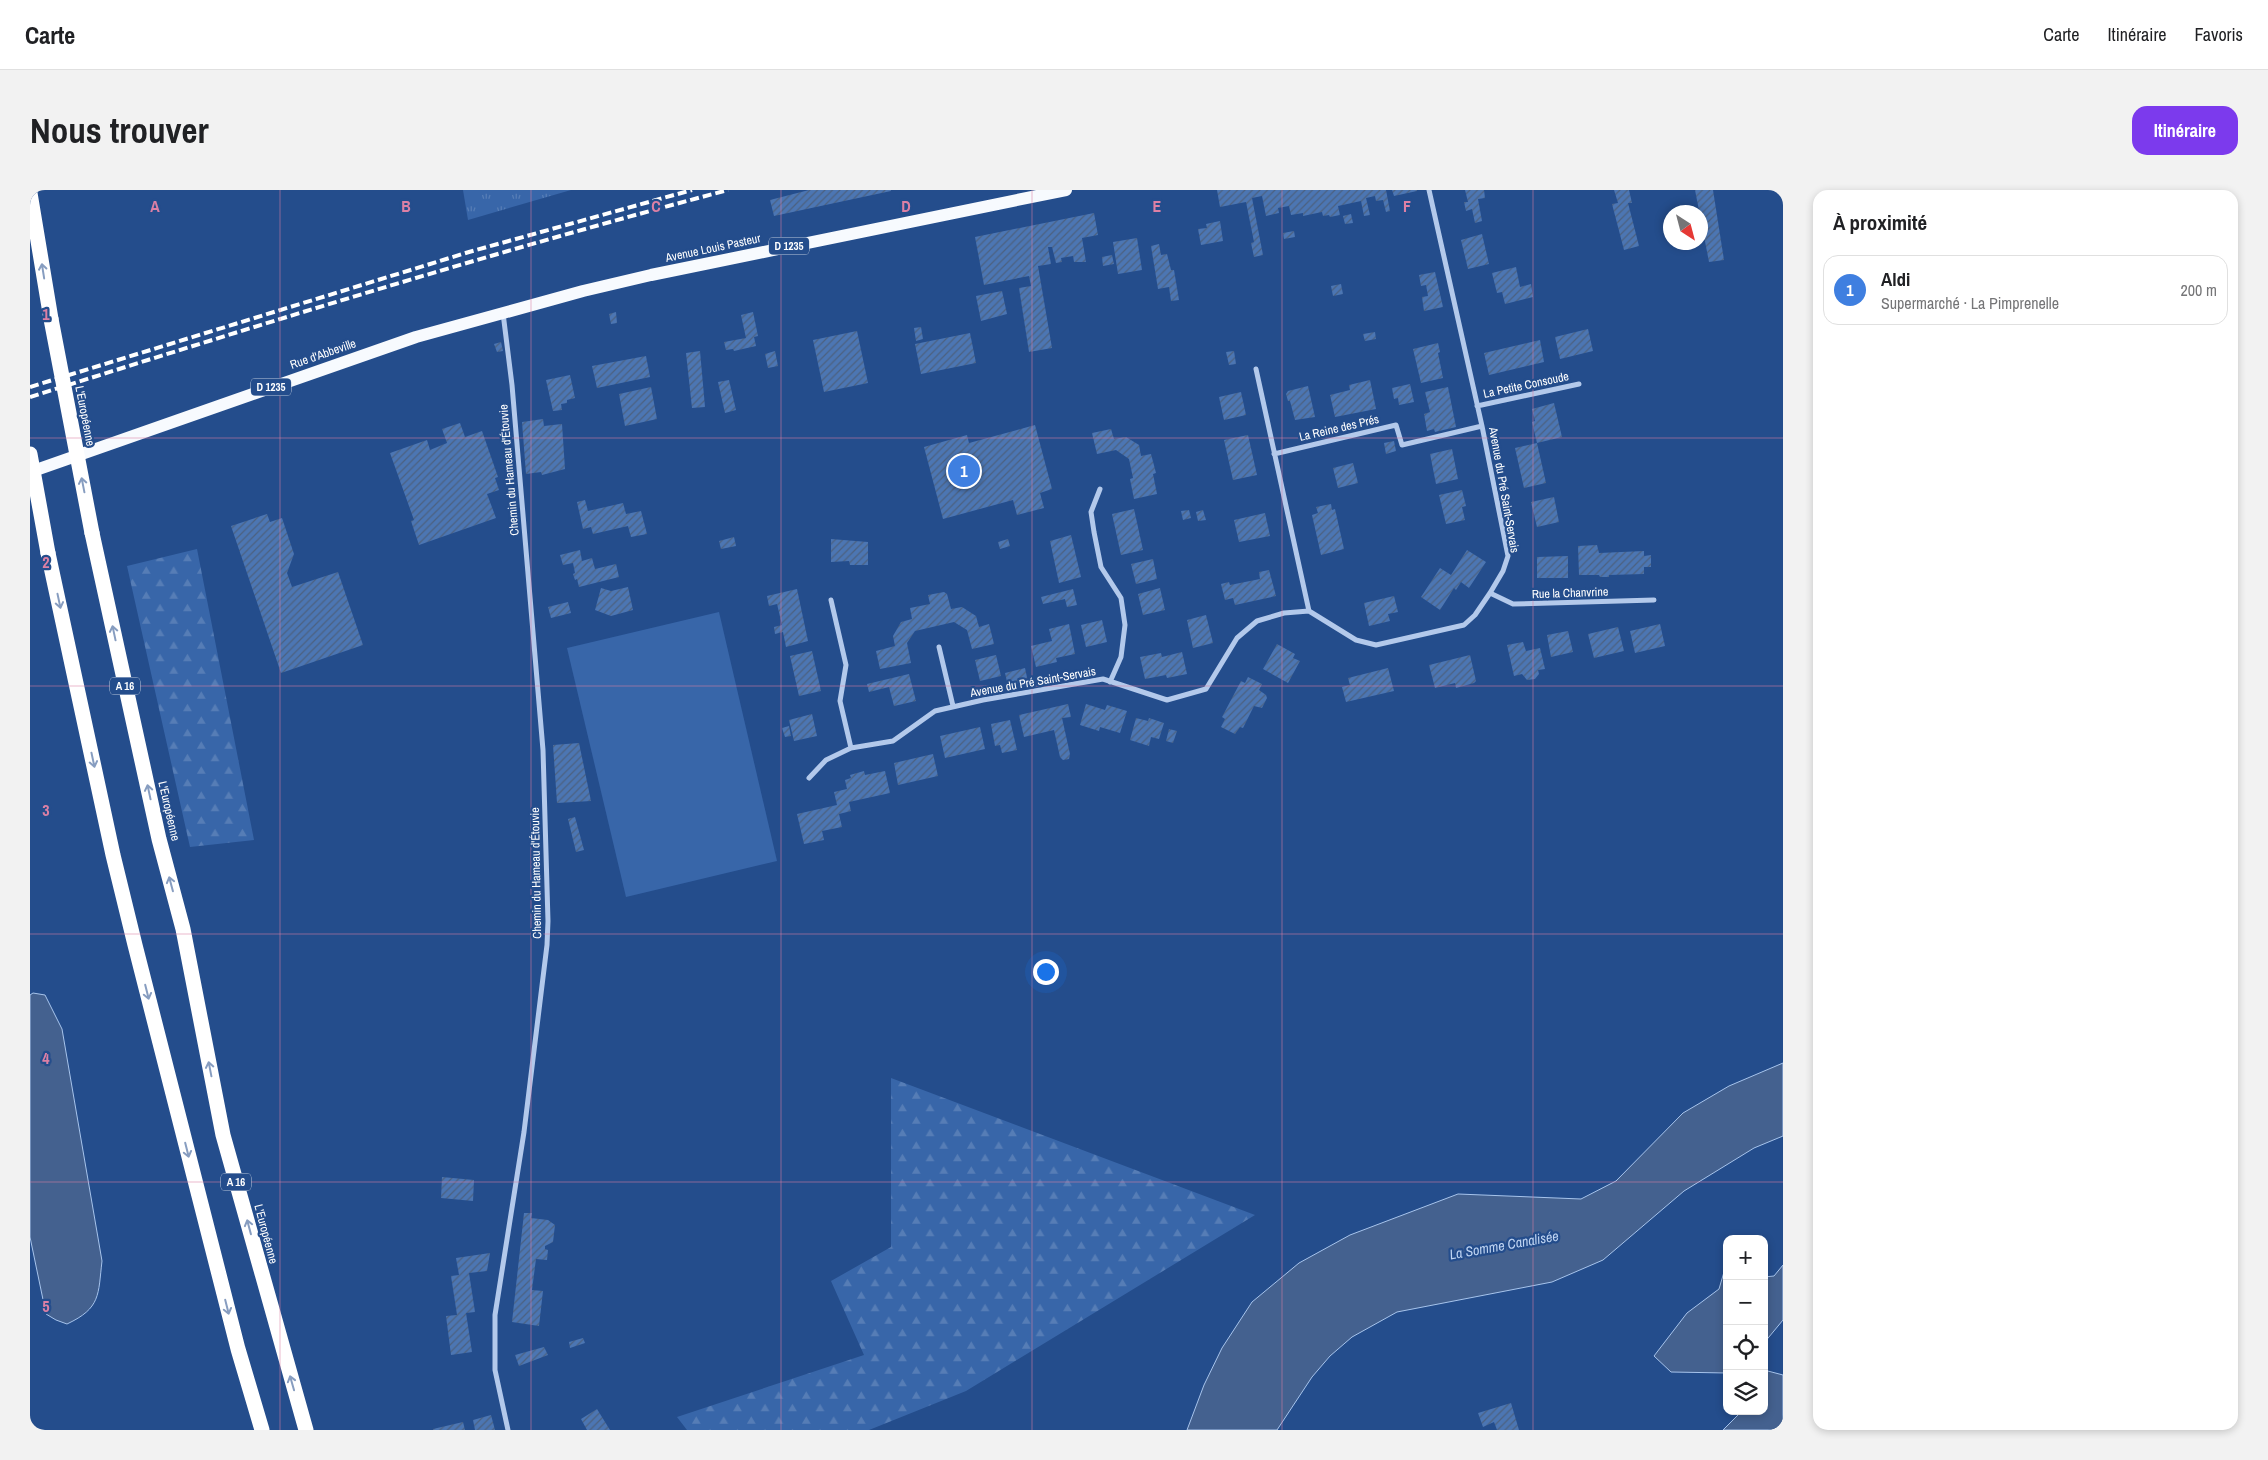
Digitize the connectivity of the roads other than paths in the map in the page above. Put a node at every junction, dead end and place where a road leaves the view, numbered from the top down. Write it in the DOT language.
graph roads {
  1 [pos="1066,190"];
  2 [pos="1429,190"];
  3 [pos="30,193"];
  4 [pos="509,311"];
  5 [pos="1256,369"];
  6 [pos="1579,384"];
  7 [pos="1477,406"];
  8 [pos="1482,426"];
  9 [pos="30,454"];
  10 [pos="1274,454"];
  11 [pos="30,472"];
  12 [pos="1100,489"];
  13 [pos="1490,593"];
  14 [pos="831,600"];
  15 [pos="1654,600"];
  16 [pos="1309,611"];
  17 [pos="939,647"];
  18 [pos="1110,682"];
  19 [pos="953,706"];
  20 [pos="851,748"];
  21 [pos="809,778"];
  22 [pos="262,1430"];
  23 [pos="306,1430"];
  24 [pos="508,1430"];
  1 -- 4 [label="main road, Avenue Louis Pasteur / D 1235"];
  2 -- 7 [label="street, Avenue du Pré Saint-Servais"];
  23 -- 3 [label="highway, L'Européenne / A 16, one-way, bridge"];
  4 -- 11 [label="main road, Rue d'Abbeville / D 1235"];
  4 -- 24 [label="street, Chemin du Hameau d'Étouvie"];
  5 -- 10 [label="street"];
  6 -- 7 [label="street, La Petite Consoude"];
  7 -- 8 [label="street, Avenue du Pré Saint-Servais"];
  8 -- 10 [label="street, La Reine des Prés"];
  8 -- 13 [label="street, Avenue du Pré Saint-Servais"];
  9 -- 22 [label="highway, one-way, bridge"];
  10 -- 16 [label="street"];
  12 -- 18 [label="street"];
  13 -- 15 [label="street, Rue la Chanvrine"];
  13 -- 16 [label="street, Avenue du Pré Saint-Servais"];
  14 -- 20 [label="street"];
  16 -- 18 [label="street, Avenue du Pré Saint-Servais"];
  17 -- 19 [label="street"];
  18 -- 19 [label="street, Avenue du Pré Saint-Servais"];
  19 -- 20 [label="street, Avenue du Pré Saint-Servais"];
  20 -- 21 [label="street, Avenue du Pré Saint-Servais"];
}
